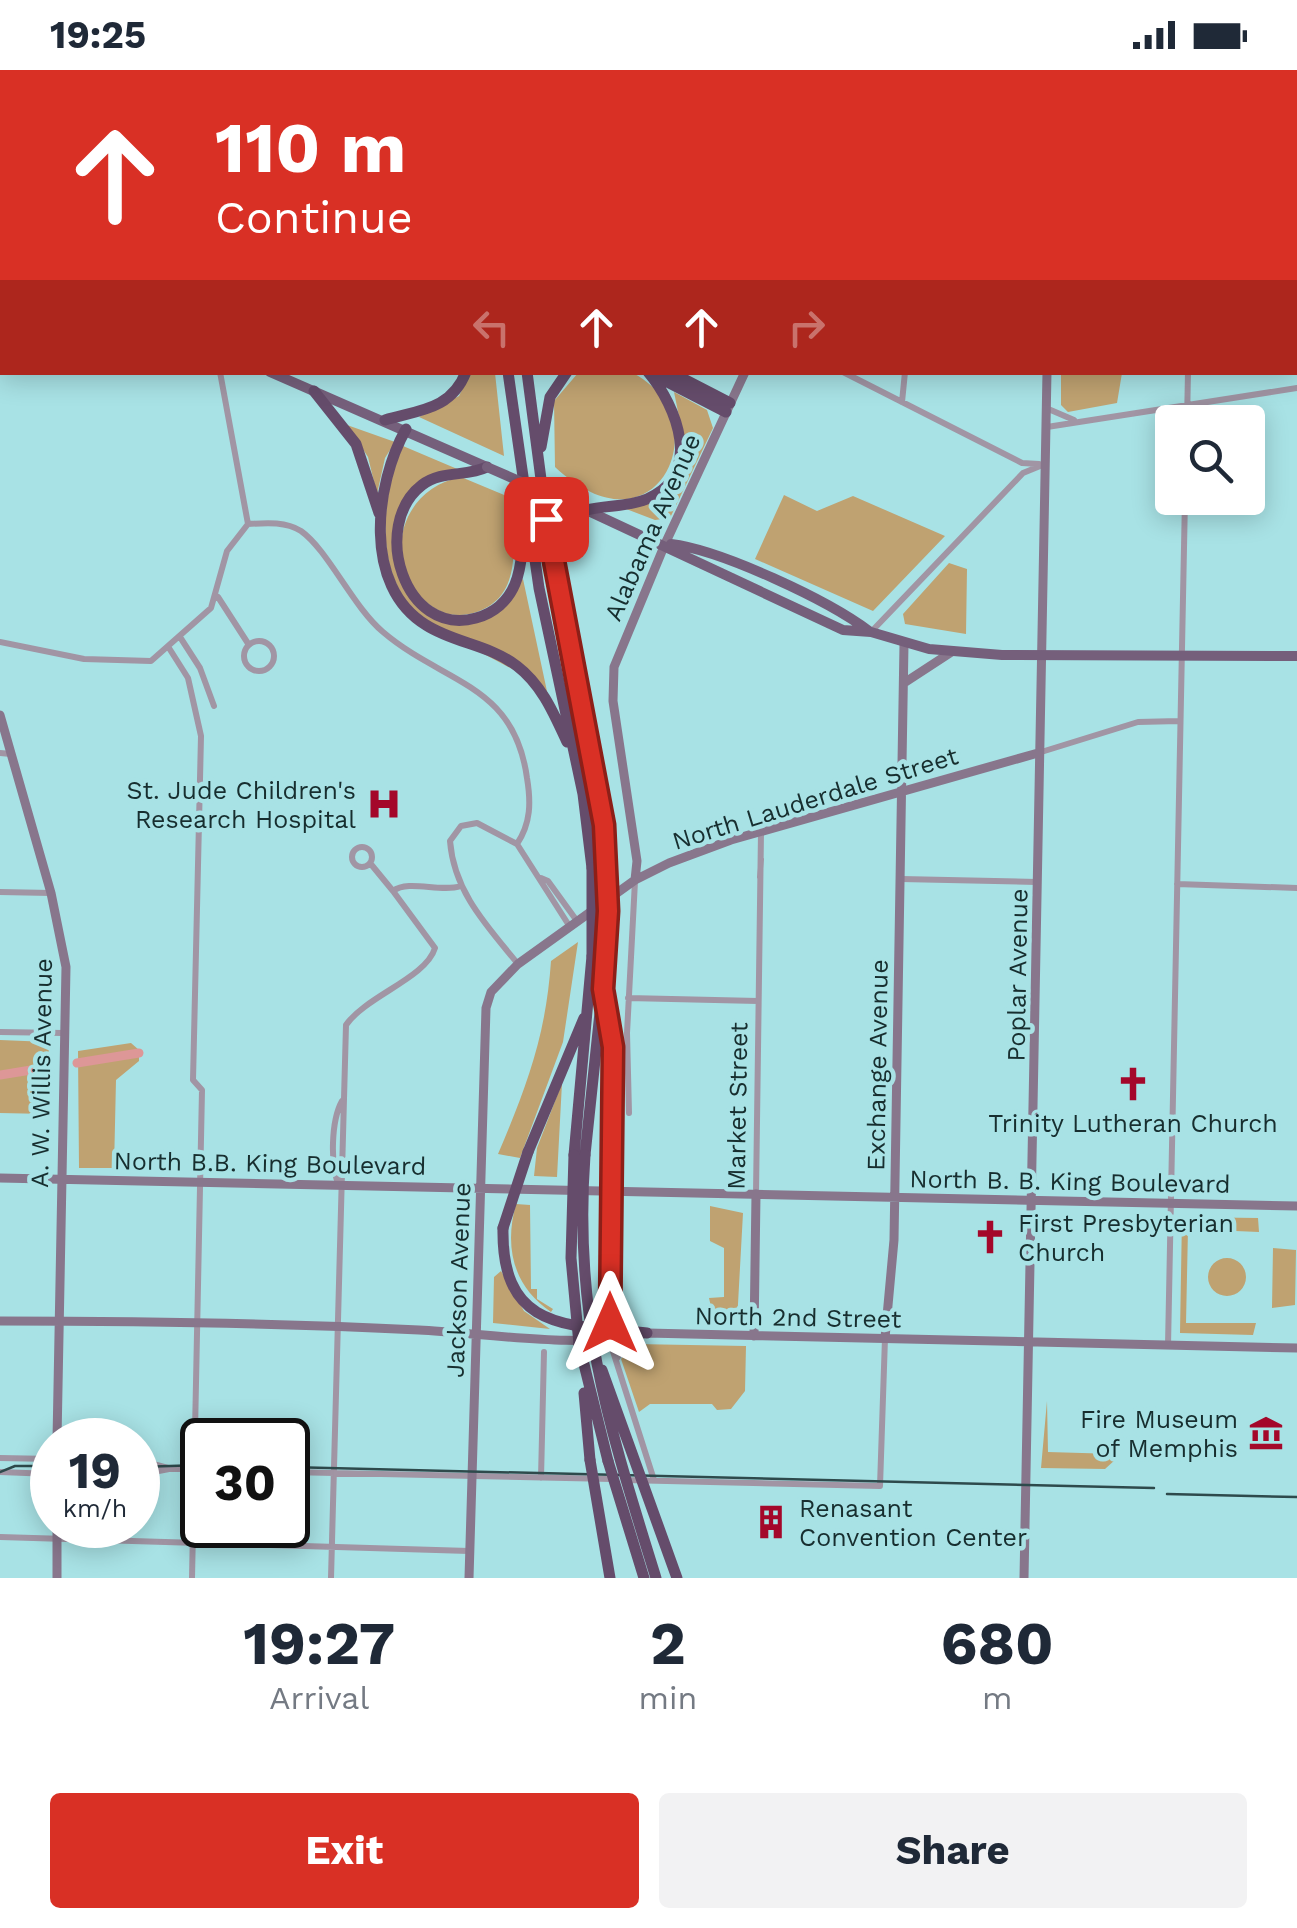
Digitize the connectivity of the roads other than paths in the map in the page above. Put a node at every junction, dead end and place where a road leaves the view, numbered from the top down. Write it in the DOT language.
graph roads {
  1 [pos="221,375"];
  2 [pos="277,375"];
  3 [pos="464,375"];
  4 [pos="508,375"];
  5 [pos="527,375"];
  6 [pos="565,375"];
  7 [pos="650,375"];
  8 [pos="655,375"];
  9 [pos="675,375"];
  10 [pos="744,375"];
  11 [pos="850,375"];
  12 [pos="905,375"];
  13 [pos="1047,375"];
  14 [pos="1188,375"];
  15 [pos="1297,388"];
  16 [pos="314,391"];
  17 [pos="902,402"];
  18 [pos="1188,405"];
  19 [pos="1194,405"];
  20 [pos="728,408"];
  21 [pos="1046,408"];
  22 [pos="1155,410"];
  23 [pos="385,420"];
  24 [pos="1076,420"];
  25 [pos="1046,427"];
  26 [pos="406,430"];
  27 [pos="538,460"];
  28 [pos="1045,464"];
  29 [pos="487,467"];
  30 [pos="580,507"];
  31 [pos="1184,515"];
  32 [pos="380,517"];
  33 [pos="527,517"];
  34 [pos="248,524"];
  35 [pos="665,544"];
  36 [pos="217,596"];
  37 [pos="871,632"];
  38 [pos="180,637"];
  39 [pos="0,642"];
  40 [pos="904,644"];
  41 [pos="250,645"];
  42 [pos="169,648"];
  43 [pos="953,651"];
  44 [pos="1038,656"];
  45 [pos="1297,656"];
  46 [pos="1180,657"];
  47 [pos="904,683"];
  48 [pos="214,706"];
  49 [pos="0,715"];
  50 [pos="1179,721"];
  51 [pos="6,754"];
  52 [pos="1038,754"];
  53 [pos="576,759"];
  54 [pos="903,792"];
  55 [pos="762,832"];
  56 [pos="517,844"];
  57 [pos="370,863"];
  58 [pos="901,879"];
  59 [pos="635,880"];
  60 [pos="1038,882"];
  61 [pos="1177,884"];
  62 [pos="461,886"];
  63 [pos="1297,888"];
  64 [pos="394,891"];
  65 [pos="0,892"];
  66 [pos="51,893"];
  67 [pos="574,924"];
  68 [pos="518,964"];
  69 [pos="495,986"];
  70 [pos="603,989"];
  71 [pos="628,998"];
  72 [pos="758,1001"];
  73 [pos="588,1010"];
  74 [pos="0,1032"];
  75 [pos="63,1034"];
  76 [pos="630,1113"];
  77 [pos="579,1155"];
  78 [pos="0,1178"];
  79 [pos="59,1179"];
  80 [pos="200,1182"];
  81 [pos="340,1187"];
  82 [pos="481,1187"];
  83 [pos="610,1190"];
  84 [pos="756,1194"];
  85 [pos="895,1197"];
  86 [pos="1032,1200"];
  87 [pos="1170,1204"];
  88 [pos="1297,1206"];
  89 [pos="58,1320"];
  90 [pos="0,1321"];
  91 [pos="198,1325"];
  92 [pos="336,1328"];
  93 [pos="475,1333"];
  94 [pos="589,1333"];
  95 [pos="610,1334"];
  96 [pos="647,1334"];
  97 [pos="754,1336"];
  98 [pos="630,1338"];
  99 [pos="885,1338"];
  100 [pos="1028,1343"];
  101 [pos="579,1344"];
  102 [pos="1168,1346"];
  103 [pos="1297,1348"];
  104 [pos="544,1352"];
  105 [pos="616,1361"];
  106 [pos="56,1418"];
  107 [pos="198,1418"];
  108 [pos="0,1458"];
  109 [pos="30,1459"];
  110 [pos="160,1466"];
  111 [pos="169,1469"];
  112 [pos="180,1469"];
  113 [pos="160,1471"];
  114 [pos="0,1472"];
  115 [pos="310,1472"];
  116 [pos="333,1472"];
  117 [pos="30,1473"];
  118 [pos="472,1476"];
  119 [pos="540,1478"];
  120 [pos="654,1480"];
  121 [pos="0,1538"];
  122 [pos="30,1539"];
  123 [pos="310,1544"];
  124 [pos="332,1544"];
  125 [pos="57,1548"];
  126 [pos="194,1548"];
  127 [pos="469,1551"];
  128 [pos="58,1576"];
  129 [pos="192,1578"];
  130 [pos="331,1578"];
  131 [pos="468,1578"];
  132 [pos="610,1578"];
  133 [pos="644,1578"];
  134 [pos="656,1578"];
  135 [pos="677,1578"];
  136 [pos="1024,1578"];
  1 -- 34 [label="street"];
  2 -- 16 [label="main road"];
  3 -- 23 [label="highway"];
  4 -- 33 [label="highway"];
  5 -- 27 [label="highway"];
  6 -- 27 [label="highway"];
  7 -- 30 [label="highway"];
  8 -- 20 [label="highway"];
  9 -- 20 [label="highway"];
  10 -- 20 [label="street, Alabama Avenue"];
  11 -- 17 [label="street"];
  12 -- 17 [label="street"];
  13 -- 21 [label="street, Poplar Avenue"];
  14 -- 18 [label="street"];
  15 -- 19 [label="street"];
  16 -- 23 [label="main road"];
  16 -- 32 [label="highway"];
  17 -- 28 [label="street"];
  20 -- 35 [label="street, Alabama Avenue"];
  21 -- 24 [label="street"];
  21 -- 25 [label="street, Poplar Avenue"];
  22 -- 24 [label="street"];
  23 -- 26 [label="main road"];
  24 -- 25 [label="street"];
  25 -- 28 [label="street, Poplar Avenue"];
  26 -- 29 [label="main road"];
  26 -- 32 [label="highway"];
  27 -- 70 [label="highway, bridge"];
  28 -- 37 [label="street"];
  28 -- 44 [label="street, Poplar Avenue"];
  29 -- 30 [label="main road, bridge"];
  29 -- 33 [label="highway"];
  30 -- 35 [label="main road"];
  31 -- 46 [label="street"];
  32 -- 53 [label="highway"];
  33 -- 53 [label="highway"];
  34 -- 36 [label="street"];
  34 -- 56 [label="street"];
  35 -- 37 [label="main road"];
  35 -- 59 [label="street, Alabama Avenue"];
  36 -- 38 [label="street"];
  36 -- 41 [label="street"];
  37 -- 40 [label="main road"];
  38 -- 42 [label="street"];
  38 -- 48 [label="street"];
  39 -- 42 [label="street"];
  40 -- 43 [label="main road"];
  40 -- 47 [label="street, Exchange Avenue"];
  41 -- 41 [label="street"];
  42 -- 80 [label="street"];
  43 -- 44 [label="main road"];
  43 -- 47 [label="street"];
  44 -- 46 [label="main road"];
  44 -- 52 [label="street, Poplar Avenue"];
  45 -- 46 [label="main road"];
  46 -- 50 [label="street"];
  47 -- 54 [label="street, Exchange Avenue"];
  49 -- 51 [label="street, A. W. Willis Avenue"];
  50 -- 52 [label="street, North Lauderdale Street"];
  50 -- 61 [label="street"];
  51 -- 66 [label="street, A. W. Willis Avenue"];
  52 -- 54 [label="street, North Lauderdale Street"];
  52 -- 60 [label="street, Poplar Avenue"];
  53 -- 73 [label="highway, bridge"];
  54 -- 55 [label="street, North Lauderdale Street"];
  54 -- 58 [label="street, Exchange Avenue"];
  55 -- 59 [label="street, North Lauderdale Street"];
  55 -- 72 [label="street, Market Street"];
  56 -- 62 [label="street"];
  56 -- 67 [label="street"];
  57 -- 64 [label="street"];
  58 -- 60 [label="street"];
  58 -- 85 [label="street, Exchange Avenue"];
  59 -- 67 [label="street, North Lauderdale Street"];
  59 -- 71 [label="street"];
  60 -- 86 [label="street, Poplar Avenue"];
  61 -- 63 [label="street"];
  61 -- 87 [label="street"];
  62 -- 64 [label="street"];
  62 -- 68 [label="street"];
  64 -- 81 [label="street"];
  65 -- 66 [label="street"];
  66 -- 75 [label="street, A. W. Willis Avenue"];
  67 -- 68 [label="street, North Lauderdale Street"];
  68 -- 69 [label="street, North Lauderdale Street"];
  69 -- 82 [label="street, Jackson Avenue"];
  70 -- 77 [label="highway"];
  70 -- 83 [label="highway"];
  71 -- 72 [label="street"];
  71 -- 76 [label="street"];
  72 -- 84 [label="street, Market Street"];
  73 -- 77 [label="highway"];
  73 -- 95 [label="highway, bridge"];
  74 -- 75 [label="street"];
  75 -- 79 [label="street, A. W. Willis Avenue"];
  77 -- 94 [label="highway, bridge"];
  77 -- 101 [label="highway, bridge"];
  78 -- 79 [label="street, North B.B. King Boulevard"];
  79 -- 80 [label="street, North B.B. King Boulevard"];
  79 -- 89 [label="street, A. W. Willis Avenue"];
  80 -- 81 [label="street, North B.B. King Boulevard"];
  80 -- 91 [label="street"];
  81 -- 82 [label="street, North B.B. King Boulevard"];
  81 -- 92 [label="street"];
  82 -- 83 [label="street, North B. B. King Boulevard"];
  82 -- 93 [label="street, Jackson Avenue"];
  83 -- 84 [label="street, North B. B. King Boulevard"];
  83 -- 95 [label="street"];
  84 -- 85 [label="street, North B. B. King Boulevard"];
  84 -- 97 [label="street, Market Street"];
  85 -- 86 [label="street, North B. B. King Boulevard"];
  85 -- 99 [label="street, Exchange Avenue"];
  86 -- 87 [label="street, North B. B. King Boulevard"];
  86 -- 100 [label="street, Poplar Avenue"];
  87 -- 88 [label="street, North B. B. King Boulevard"];
  87 -- 102 [label="street"];
  89 -- 90 [label="street, North 2nd Street"];
  89 -- 91 [label="street, North 2nd Street"];
  89 -- 106 [label="street, A. W. Willis Avenue"];
  91 -- 92 [label="street, North 2nd Street"];
  91 -- 107 [label="street"];
  92 -- 93 [label="street, North 2nd Street"];
  92 -- 116 [label="street"];
  93 -- 95 [label="street, North 2nd Street"];
  93 -- 118 [label="street, Jackson Avenue"];
  94 -- 134 [label="highway, bridge"];
  94 -- 135 [label="highway, bridge"];
  95 -- 96 [label="highway"];
  95 -- 98 [label="street, North 2nd Street"];
  95 -- 105 [label="street"];
  96 -- 97 [label="street, North 2nd Street"];
  96 -- 98 [label="street, North 2nd Street"];
  97 -- 99 [label="street, North 2nd Street"];
  98 -- 105 [label="street"];
  99 -- 100 [label="street, North 2nd Street"];
  99 -- 120 [label="street, Exchange Avenue"];
  100 -- 102 [label="street, North 2nd Street"];
  100 -- 136 [label="street, Poplar Avenue"];
  101 -- 132 [label="highway, bridge"];
  101 -- 133 [label="highway, bridge"];
  102 -- 103 [label="street, North 2nd Street"];
  104 -- 119 [label="street"];
  105 -- 120 [label="street"];
  108 -- 109 [label="street"];
  110 -- 111 [label="street"];
  111 -- 112 [label="street"];
  111 -- 113 [label="street"];
  114 -- 117 [label="street"];
  115 -- 116 [label="street"];
  116 -- 118 [label="street"];
  116 -- 124 [label="street"];
  118 -- 119 [label="street"];
  118 -- 127 [label="street, Jackson Avenue"];
  119 -- 120 [label="street"];
  121 -- 122 [label="street"];
  123 -- 124 [label="street"];
  124 -- 127 [label="street"];
  124 -- 130 [label="street"];
  125 -- 128 [label="street"];
  126 -- 129 [label="street"];
  127 -- 131 [label="street, Jackson Avenue"];
}
